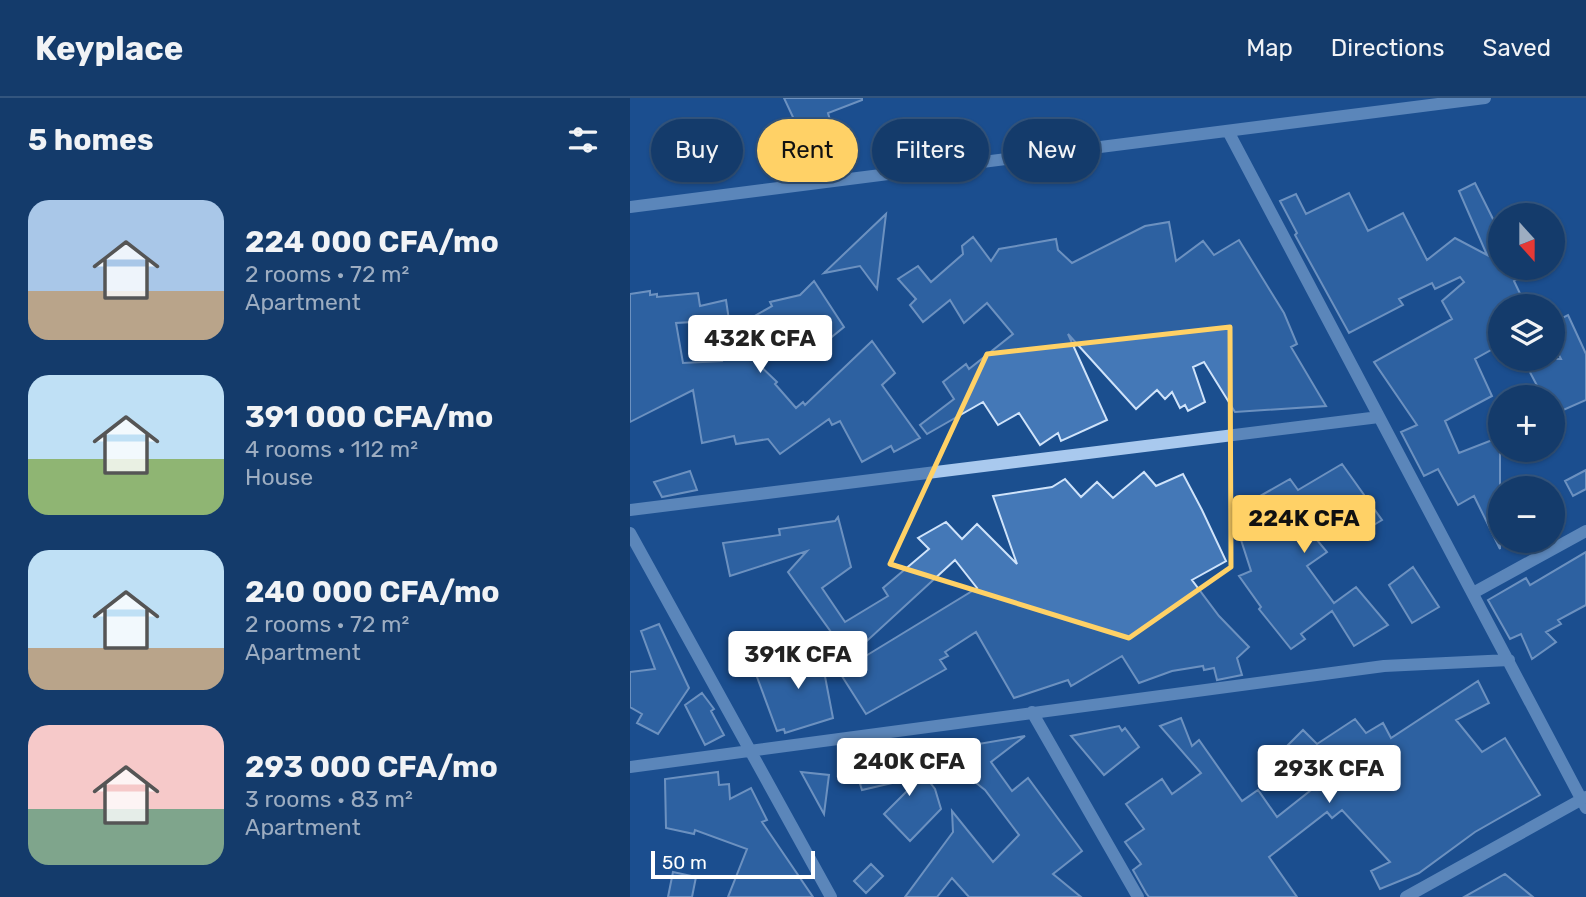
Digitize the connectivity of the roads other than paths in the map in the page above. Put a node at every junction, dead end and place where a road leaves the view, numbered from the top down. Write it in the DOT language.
graph roads {
  1 [pos="1485,98"];
  2 [pos="1229,133"];
  3 [pos="630,207"];
  4 [pos="1380,417"];
  5 [pos="630,510"];
  6 [pos="1586,531"];
  7 [pos="630,533"];
  8 [pos="1473,593"];
  9 [pos="1509,660"];
  10 [pos="1032,712"];
  11 [pos="749,750"];
  12 [pos="630,767"];
  13 [pos="1585,801"];
  14 [pos="831,897"];
  15 [pos="1138,897"];
  16 [pos="1406,897"];
  1 -- 2 [label="street"];
  2 -- 3 [label="street"];
  2 -- 4 [label="street"];
  4 -- 5 [label="street"];
  4 -- 8 [label="street"];
  6 -- 8 [label="street"];
  7 -- 11 [label="street"];
  8 -- 9 [label="street"];
  9 -- 10 [label="street"];
  9 -- 13 [label="street"];
  10 -- 11 [label="street"];
  10 -- 15 [label="street"];
  11 -- 12 [label="street"];
  11 -- 14 [label="street"];
  13 -- 16 [label="street"];
}
